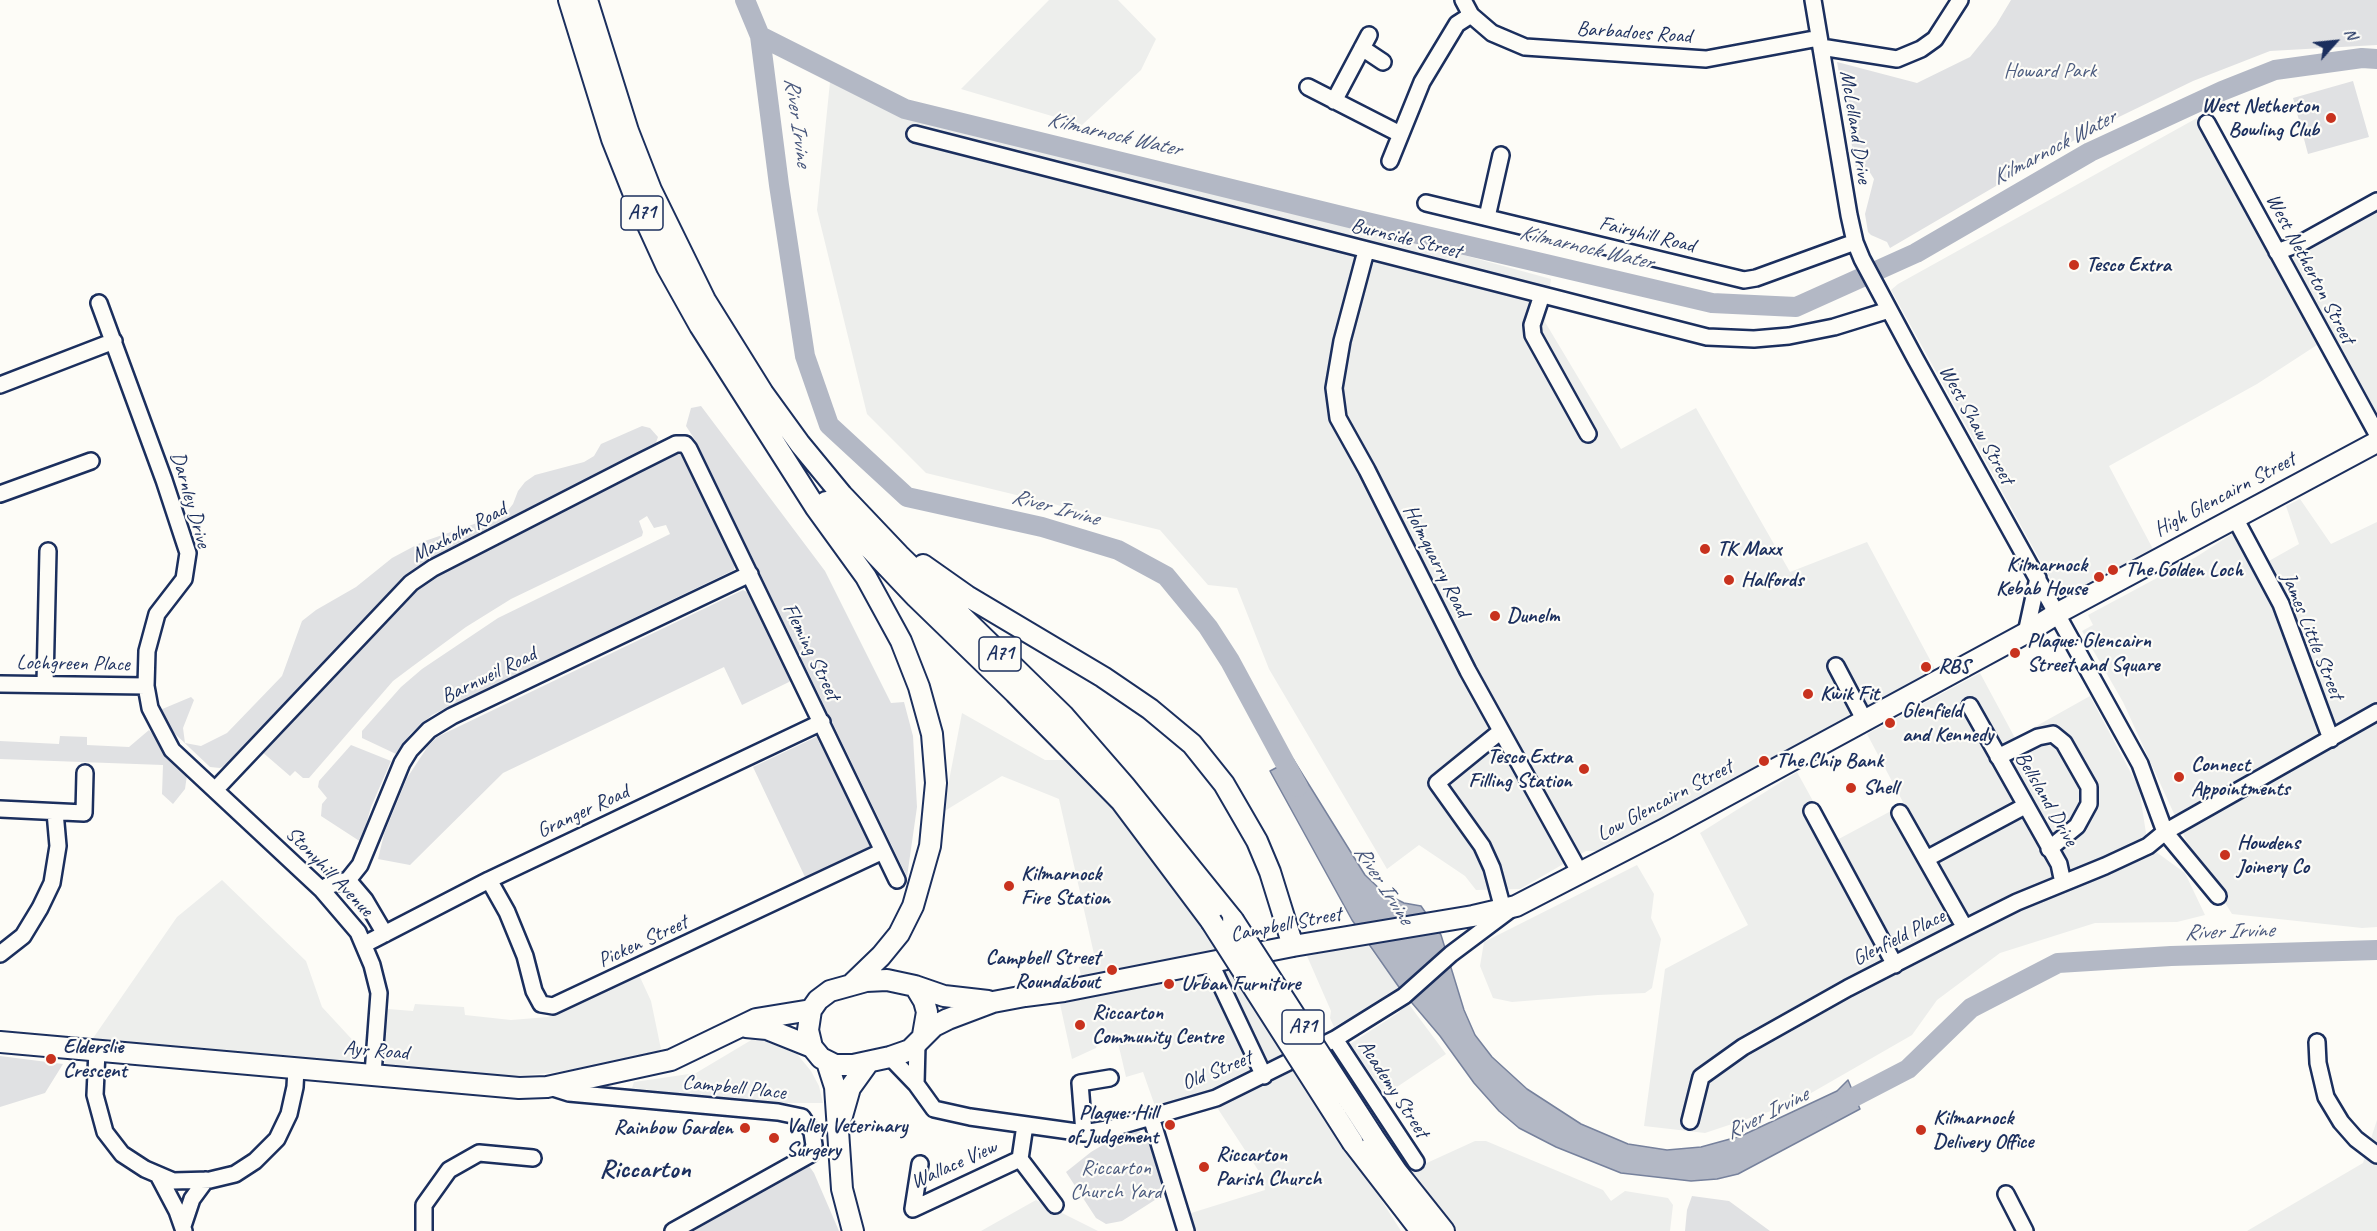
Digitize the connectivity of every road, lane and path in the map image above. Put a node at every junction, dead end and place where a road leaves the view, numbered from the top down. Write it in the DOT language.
graph roads {
  1 [pos="569,0"];
  2 [pos="587,0"];
  3 [pos="1463,0"];
  4 [pos="1812,0"];
  5 [pos="1960,0"];
  6 [pos="1471,15"];
  7 [pos="1820,42"];
  8 [pos="1383,62"];
  9 [pos="1308,87"];
  10 [pos="1334,101"];
  11 [pos="2207,123"];
  12 [pos="1400,134"];
  13 [pos="915,135"];
  14 [pos="1501,155"];
  15 [pos="1390,161"];
  16 [pos="2377,201"];
  17 [pos="1426,203"];
  18 [pos="1487,217"];
  19 [pos="1855,242"];
  20 [pos="1366,251"];
  21 [pos="2277,252"];
  22 [pos="1879,293"];
  23 [pos="1542,295"];
  24 [pos="99,303"];
  25 [pos="1889,310"];
  26 [pos="114,341"];
  27 [pos="0,386"];
  28 [pos="753,409"];
  29 [pos="1588,434"];
  30 [pos="2377,434"];
  31 [pos="2377,442"];
  32 [pos="685,444"];
  33 [pos="91,461"];
  34 [pos="0,494"];
  35 [pos="842,495"];
  36 [pos="2235,518"];
  37 [pos="48,551"];
  38 [pos="750,574"];
  39 [pos="2038,578"];
  40 [pos="2058,613"];
  41 [pos="2026,633"];
  42 [pos="1836,666"];
  43 [pos="0,684"];
  44 [pos="45,684"];
  45 [pos="146,686"];
  46 [pos="1970,706"];
  47 [pos="2377,712"];
  48 [pos="1865,721"];
  49 [pos="822,722"];
  50 [pos="1502,731"];
  51 [pos="2331,739"];
  52 [pos="1998,758"];
  53 [pos="85,773"];
  54 [pos="215,790"];
  55 [pos="2025,806"];
  56 [pos="0,809"];
  57 [pos="1812,811"];
  58 [pos="56,812"];
  59 [pos="1900,813"];
  60 [pos="2164,832"];
  61 [pos="2049,849"];
  62 [pos="883,851"];
  63 [pos="1926,859"];
  64 [pos="1580,873"];
  65 [pos="348,880"];
  66 [pos="489,880"];
  67 [pos="897,880"];
  68 [pos="2063,883"];
  69 [pos="322,890"];
  70 [pos="2218,896"];
  71 [pos="1510,907"];
  72 [pos="1473,916"];
  73 [pos="1965,928"];
  74 [pos="385,934"];
  75 [pos="1474,936"];
  76 [pos="365,945"];
  77 [pos="1293,946"];
  78 [pos="0,954"];
  79 [pos="1211,963"];
  80 [pos="1895,965"];
  81 [pos="852,984"];
  82 [pos="915,986"];
  83 [pos="993,1002"];
  84 [pos="811,1010"];
  85 [pos="738,1027"];
  86 [pos="1335,1039"];
  87 [pos="920,1040"];
  88 [pos="0,1042"];
  89 [pos="2317,1042"];
  90 [pos="812,1047"];
  91 [pos="97,1051"];
  92 [pos="890,1058"];
  93 [pos="827,1062"];
  94 [pos="868,1063"];
  95 [pos="296,1069"];
  96 [pos="618,1073"];
  97 [pos="373,1074"];
  98 [pos="1264,1076"];
  99 [pos="1110,1078"];
  100 [pos="916,1084"];
  101 [pos="547,1087"];
  102 [pos="621,1098"];
  103 [pos="1151,1117"];
  104 [pos="1690,1121"];
  105 [pos="1025,1125"];
  106 [pos="838,1126"];
  107 [pos="1084,1133"];
  108 [pos="2377,1155"];
  109 [pos="533,1158"];
  110 [pos="1020,1159"];
  111 [pos="1416,1162"];
  112 [pos="920,1164"];
  113 [pos="158,1175"];
  114 [pos="206,1180"];
  115 [pos="2006,1194"];
  116 [pos="1055,1205"];
  117 [pos="184,1228"];
  118 [pos="424,1231"];
  119 [pos="673,1231"];
  120 [pos="853,1231"];
  121 [pos="1186,1231"];
  122 [pos="1421,1231"];
  123 [pos="1444,1231"];
  124 [pos="2025,1231"];
  1 -- 28 [label="main road, A71"];
  2 -- 35 [label="main road, A71"];
  3 -- 6 [label="street, Barbadoes Road"];
  4 -- 7 [label="street, McLelland Drive"];
  5 -- 7 [label="street, Barbadoes Road"];
  6 -- 7 [label="street, Barbadoes Road"];
  6 -- 12 [label="street"];
  7 -- 19 [label="street, McLelland Drive"];
  8 -- 10 [label="street"];
  9 -- 10 [label="street"];
  10 -- 12 [label="street"];
  11 -- 21 [label="street, West Netherton Street"];
  12 -- 15 [label="street"];
  13 -- 20 [label="street, Burnside Street"];
  14 -- 18 [label="street"];
  16 -- 21 [label="street"];
  17 -- 18 [label="street, Fairyhill Road"];
  18 -- 19 [label="street, Fairyhill Road"];
  19 -- 22 [label="street, McLelland Drive"];
  20 -- 23 [label="street, Burnside Street"];
  20 -- 50 [label="street, Holmquarry Road"];
  21 -- 30 [label="street, West Netherton Street"];
  22 -- 25 [label="street, West Shaw Street"];
  23 -- 25 [label="street, Burnside Street"];
  23 -- 29 [label="street"];
  24 -- 26 [label="street, Darnley Drive"];
  25 -- 39 [label="street, West Shaw Street"];
  26 -- 27 [label="street"];
  26 -- 45 [label="street, Darnley Drive"];
  28 -- 81 [label="main road"];
  28 -- 122 [label="main road, A71, bridge"];
  31 -- 36 [label="main road, High Glencairn Street"];
  32 -- 38 [label="street, Fleming Street"];
  32 -- 54 [label="street, Maxholm Road"];
  33 -- 34 [label="street"];
  35 -- 77 [label="main road"];
  35 -- 123 [label="main road, A71, bridge"];
  36 -- 40 [label="main road, High Glencairn Street"];
  36 -- 51 [label="street, James Little Street"];
  37 -- 44 [label="street"];
  38 -- 49 [label="street, Fleming Street"];
  38 -- 65 [label="street, Barnweil Road"];
  39 -- 40 [label="street, West Shaw Street"];
  39 -- 41 [label="street"];
  40 -- 41 [label="main road, Low Glencairn Street"];
  40 -- 60 [label="street, West Shaw Street"];
  41 -- 48 [label="main road, Low Glencairn Street"];
  42 -- 48 [label="street"];
  43 -- 44 [label="street, Lochgreen Place"];
  44 -- 45 [label="street, Lochgreen Place"];
  45 -- 54 [label="street, Darnley Drive"];
  46 -- 52 [label="street, Bellsland Drive"];
  47 -- 51 [label="street, Glenfield Place"];
  48 -- 64 [label="main road, Low Glencairn Street"];
  49 -- 62 [label="street, Fleming Street"];
  49 -- 66 [label="street, Granger Road"];
  50 -- 64 [label="street, Holmquarry Road"];
  50 -- 71 [label="street"];
  51 -- 60 [label="street, Glenfield Place"];
  52 -- 55 [label="street, Bellsland Drive"];
  52 -- 61 [label="street"];
  53 -- 58 [label="street"];
  54 -- 69 [label="street, Stonyhill Avenue"];
  55 -- 61 [label="street, Bellsland Drive"];
  55 -- 63 [label="street"];
  56 -- 58 [label="street"];
  57 -- 80 [label="street"];
  58 -- 78 [label="street"];
  59 -- 63 [label="street"];
  60 -- 68 [label="street, Glenfield Place"];
  60 -- 70 [label="street"];
  61 -- 68 [label="street, Bellsland Drive"];
  62 -- 66 [label="street, Picken Street"];
  62 -- 67 [label="street, Fleming Street"];
  63 -- 73 [label="street"];
  64 -- 71 [label="main road, Campbell Street"];
  65 -- 69 [label="street"];
  65 -- 74 [label="street, Stonyhill Avenue"];
  66 -- 74 [label="street, Granger Road"];
  68 -- 73 [label="street, Glenfield Place"];
  69 -- 76 [label="street, Stonyhill Avenue"];
  71 -- 72 [label="main road, Campbell Street"];
  71 -- 75 [label="street, Old Street"];
  72 -- 75 [label="street"];
  72 -- 77 [label="main road, Campbell Street"];
  73 -- 80 [label="street, Glenfield Place"];
  74 -- 76 [label="street, Granger Road"];
  75 -- 86 [label="street, Old Street"];
  76 -- 97 [label="street, Stonyhill Avenue"];
  77 -- 79 [label="main road, Campbell Street"];
  79 -- 83 [label="main road, Campbell Street"];
  79 -- 98 [label="street"];
  80 -- 104 [label="street, Glenfield Place"];
  81 -- 82 [label="main road"];
  81 -- 84 [label="main road"];
  82 -- 83 [label="main road, Campbell Street"];
  82 -- 87 [label="main road"];
  83 -- 87 [label="main road, Campbell Street"];
  84 -- 85 [label="main road, Ayr Road"];
  84 -- 90 [label="main road"];
  85 -- 90 [label="main road"];
  85 -- 96 [label="main road, Ayr Road"];
  86 -- 98 [label="street, Old Street"];
  86 -- 111 [label="street, Academy Street"];
  87 -- 92 [label="main road"];
  87 -- 100 [label="street"];
  88 -- 91 [label="main road, Ayr Road"];
  89 -- 108 [label="street"];
  90 -- 93 [label="main road"];
  91 -- 95 [label="main road, Ayr Road"];
  91 -- 113 [label="street"];
  92 -- 94 [label="main road"];
  92 -- 100 [label="street, Old Street"];
  93 -- 94 [label="main road"];
  93 -- 106 [label="main road"];
  94 -- 106 [label="main road"];
  95 -- 97 [label="main road, Ayr Road"];
  95 -- 114 [label="street"];
  96 -- 101 [label="main road, Ayr Road"];
  96 -- 102 [label="street"];
  97 -- 101 [label="main road, Ayr Road"];
  98 -- 103 [label="street, Old Street"];
  99 -- 107 [label="street"];
  100 -- 105 [label="street, Old Street"];
  101 -- 102 [label="street, Campbell Place"];
  102 -- 119 [label="street, Campbell Place"];
  103 -- 107 [label="street, Old Street"];
  103 -- 121 [label="street"];
  105 -- 107 [label="street, Old Street"];
  105 -- 110 [label="street, Wallace View"];
  106 -- 120 [label="main road"];
  109 -- 118 [label="street"];
  110 -- 112 [label="street, Wallace View"];
  110 -- 116 [label="street"];
  113 -- 114 [label="street"];
  113 -- 117 [label="street"];
  114 -- 117 [label="street"];
  115 -- 124 [label="street"];
}
